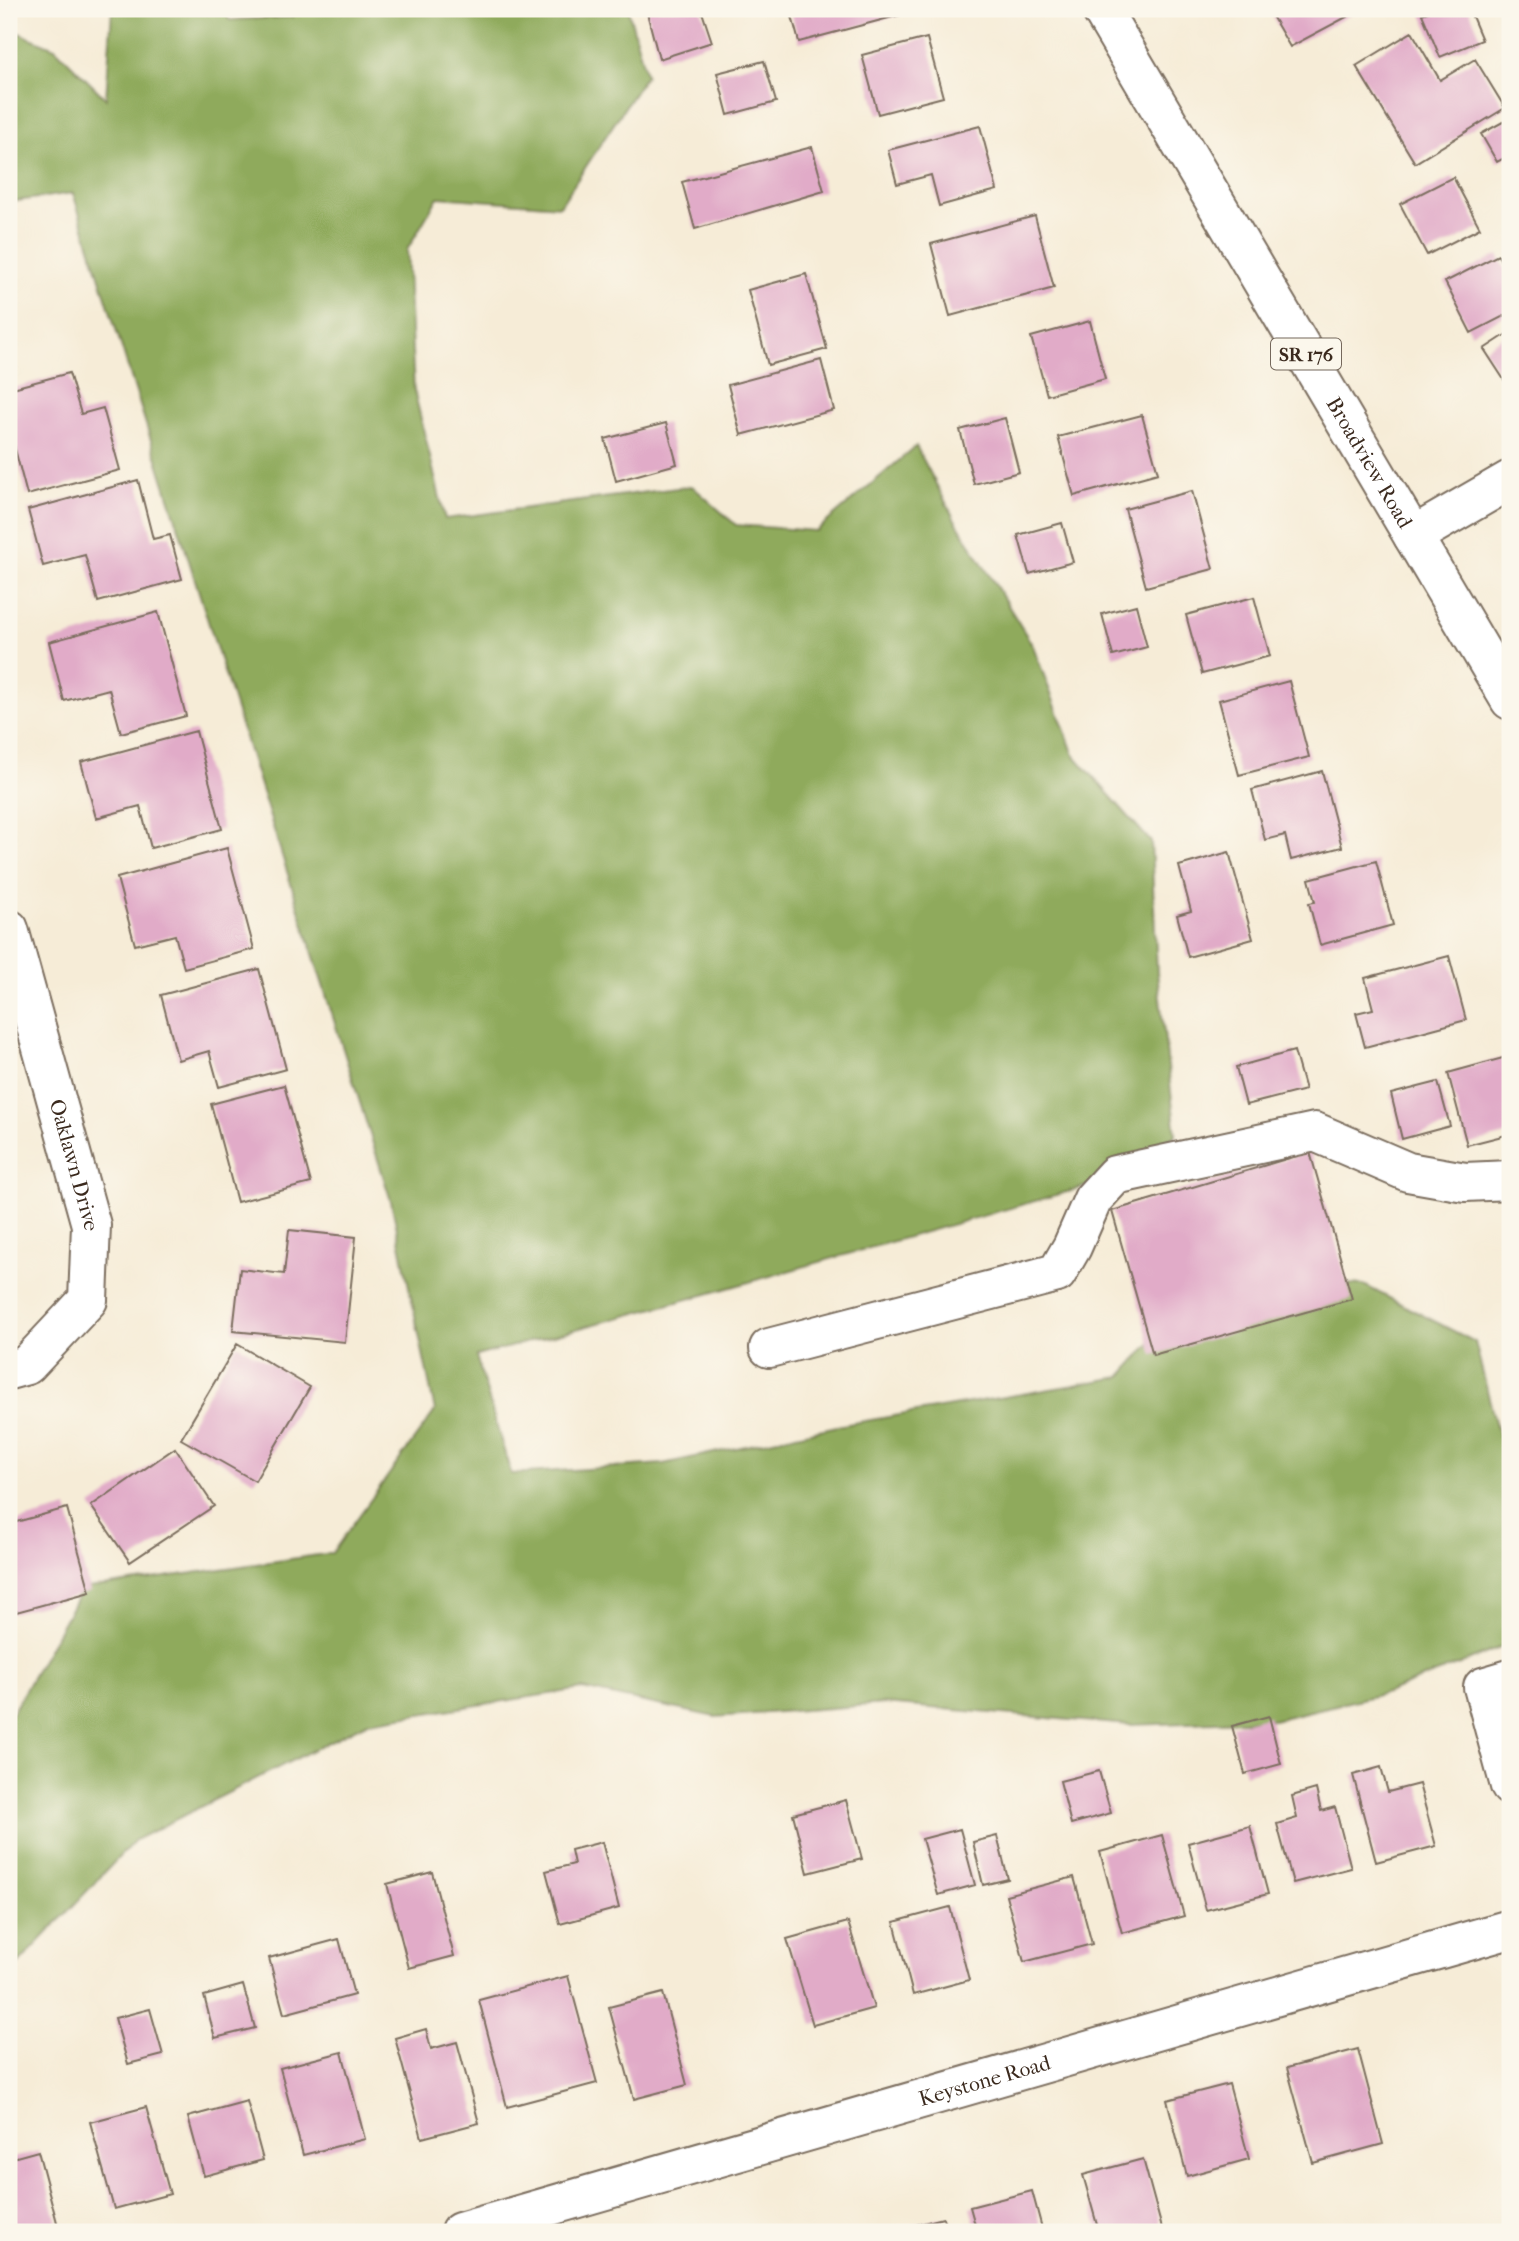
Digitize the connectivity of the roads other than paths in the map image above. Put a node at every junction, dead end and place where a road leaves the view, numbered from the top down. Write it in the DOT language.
graph roads {
  1 [pos="1101,9"];
  2 [pos="1510,480"];
  3 [pos="1413,536"];
  4 [pos="1510,700"];
  5 [pos="9,929"];
  6 [pos="1510,1180"];
  7 [pos="769,1348"];
  8 [pos="9,1370"];
  9 [pos="1510,1679"];
  10 [pos="1510,1786"];
  11 [pos="1510,1929"];
  12 [pos="460,2232"];
  1 -- 3 [label="street, Broadview Road / SR 176"];
  2 -- 3 [label="street"];
  3 -- 4 [label="street, Broadview Road / SR 176"];
  5 -- 8 [label="street, Oaklawn Drive"];
  6 -- 7 [label="street"];
  9 -- 10 [label="street"];
  11 -- 12 [label="street, Keystone Road"];
}
